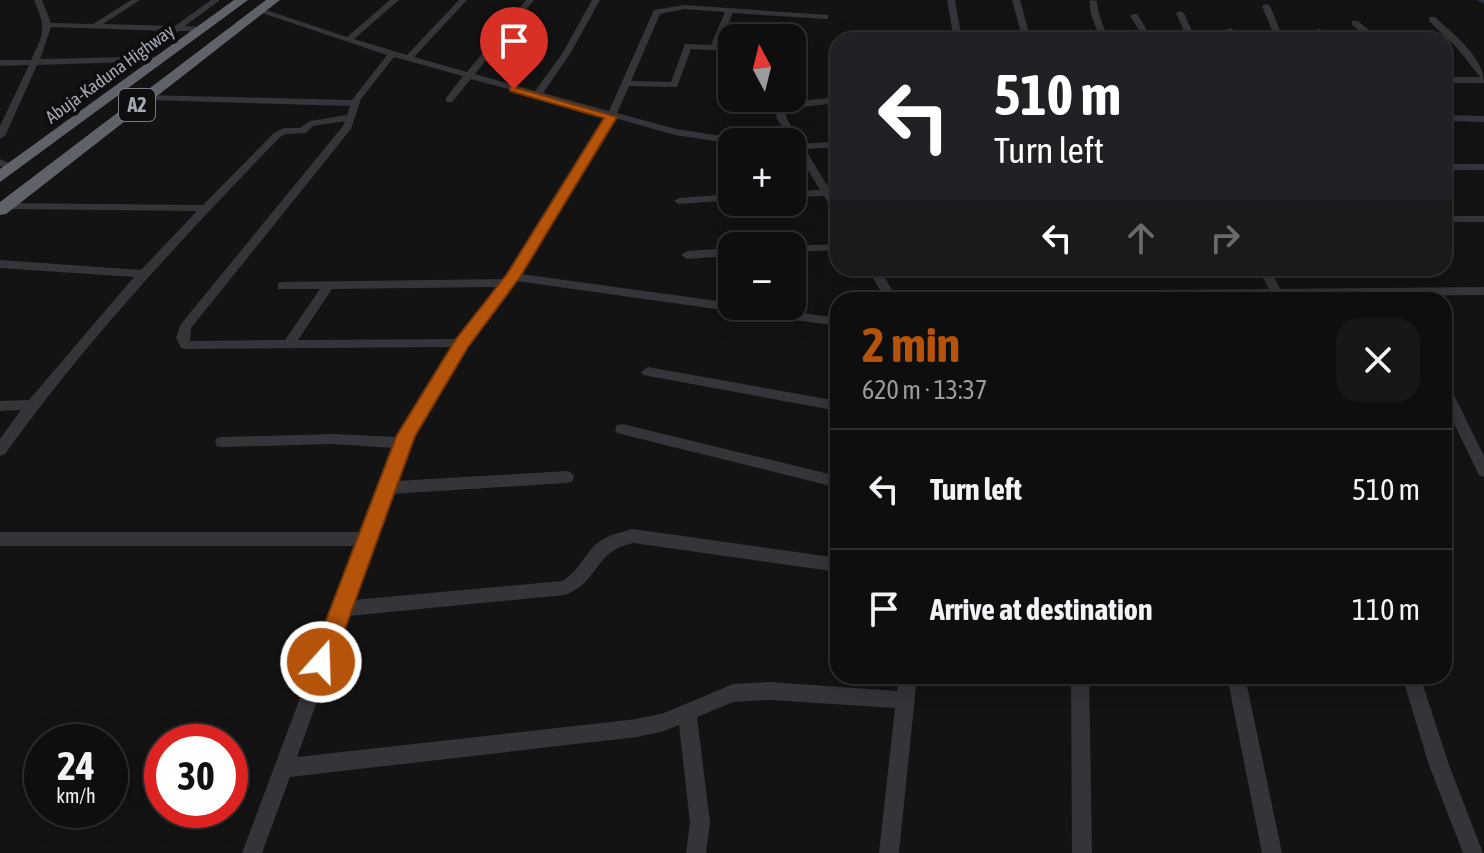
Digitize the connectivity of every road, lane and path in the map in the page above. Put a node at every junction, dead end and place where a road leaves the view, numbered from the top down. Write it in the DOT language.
graph roads {
  1 [pos="53,0"];
  2 [pos="136,0"];
  3 [pos="216,0"];
  4 [pos="242,0"];
  5 [pos="274,0"];
  6 [pos="395,0"];
  7 [pos="463,0"];
  8 [pos="530,0"];
  9 [pos="596,0"];
  10 [pos="951,0"];
  11 [pos="1016,0"];
  12 [pos="1085,0"];
  13 [pos="1094,0"];
  14 [pos="39,1"];
  15 [pos="687,3"];
  16 [pos="1266,6"];
  17 [pos="730,10"];
  18 [pos="260,11"];
  19 [pos="1180,13"];
  20 [pos="1134,16"];
  21 [pos="825,17"];
  22 [pos="1432,19"];
  23 [pos="1355,23"];
  24 [pos="48,25"];
  25 [pos="95,25"];
  26 [pos="178,27"];
  27 [pos="203,29"];
  28 [pos="957,32"];
  29 [pos="1025,32"];
  30 [pos="1102,32"];
  31 [pos="1144,32"];
  32 [pos="1188,32"];
  33 [pos="1277,32"];
  34 [pos="1367,32"];
  35 [pos="1445,32"];
  36 [pos="1452,38"];
  37 [pos="348,40"];
  38 [pos="714,46"];
  39 [pos="718,46"];
  40 [pos="392,54"];
  41 [pos="134,59"];
  42 [pos="160,59"];
  43 [pos="408,59"];
  44 [pos="0,63"];
  45 [pos="35,63"];
  46 [pos="467,75"];
  47 [pos="1484,79"];
  48 [pos="1455,80"];
  49 [pos="626,83"];
  50 [pos="1484,89"];
  51 [pos="537,95"];
  52 [pos="149,97"];
  53 [pos="449,100"];
  54 [pos="830,101"];
  55 [pos="356,103"];
  56 [pos="611,117"];
  57 [pos="349,118"];
  58 [pos="1452,118"];
  59 [pos="1484,119"];
  60 [pos="787,128"];
  61 [pos="1,134"];
  62 [pos="718,139"];
  63 [pos="830,145"];
  64 [pos="806,146"];
  65 [pos="806,157"];
  66 [pos="3,167"];
  67 [pos="1452,167"];
  68 [pos="1484,167"];
  69 [pos="830,190"];
  70 [pos="830,193"];
  71 [pos="806,194"];
  72 [pos="718,198"];
  73 [pos="679,201"];
  74 [pos="2,208"];
  75 [pos="205,208"];
  76 [pos="1452,219"];
  77 [pos="1484,219"];
  78 [pos="830,247"];
  79 [pos="806,248"];
  80 [pos="718,253"];
  81 [pos="687,255"];
  82 [pos="0,264"];
  83 [pos="146,274"];
  84 [pos="510,280"];
  85 [pos="282,286"];
  86 [pos="328,286"];
  87 [pos="1484,291"];
  88 [pos="1452,293"];
  89 [pos="830,321"];
  90 [pos="462,343"];
  91 [pos="289,344"];
  92 [pos="648,372"];
  93 [pos="32,405"];
  94 [pos="830,405"];
  95 [pos="1452,405"];
  96 [pos="0,406"];
  97 [pos="622,429"];
  98 [pos="222,442"];
  99 [pos="403,443"];
  100 [pos="0,450"];
  101 [pos="1484,471"];
  102 [pos="567,477"];
  103 [pos="830,480"];
  104 [pos="386,488"];
  105 [pos="0,539"];
  106 [pos="366,539"];
  107 [pos="830,564"];
  108 [pos="341,609"];
  109 [pos="907,684"];
  110 [pos="1080,684"];
  111 [pos="1238,684"];
  112 [pos="1414,684"];
  113 [pos="905,700"];
  114 [pos="687,713"];
  115 [pos="283,768"];
  116 [pos="252,853"];
  117 [pos="696,853"];
  118 [pos="889,853"];
  119 [pos="1082,853"];
  120 [pos="1272,853"];
  121 [pos="1473,853"];
  1 -- 14 [label="street"];
  2 -- 25 [label="street"];
  3 -- 26 [label="street"];
  4 -- 27 [label="highway, Abuja-Kaduna Highway / A2"];
  5 -- 18 [label="highway, Abuja-Kaduna Highway / A2"];
  6 -- 37 [label="street"];
  7 -- 43 [label="street"];
  8 -- 46 [label="street"];
  9 -- 51 [label="street"];
  10 -- 28 [label="street"];
  11 -- 29 [label="street"];
  12 -- 13 [label="street"];
  13 -- 30 [label="street"];
  14 -- 24 [label="street"];
  15 -- 17 [label="street"];
  15 -- 49 [label="street"];
  16 -- 33 [label="street"];
  17 -- 21 [label="street"];
  17 -- 38 [label="street"];
  18 -- 37 [label="street"];
  18 -- 52 [label="highway, Abuja-Kaduna Highway / A2"];
  19 -- 32 [label="street"];
  20 -- 31 [label="street"];
  22 -- 35 [label="street"];
  23 -- 34 [label="street"];
  24 -- 25 [label="street"];
  24 -- 45 [label="street"];
  25 -- 26 [label="street"];
  26 -- 27 [label="street"];
  26 -- 41 [label="street"];
  27 -- 42 [label="highway, Abuja-Kaduna Highway / A2"];
  36 -- 47 [label="street"];
  37 -- 40 [label="street"];
  38 -- 39 [label="street"];
  38 -- 49 [label="street"];
  40 -- 43 [label="street"];
  40 -- 55 [label="street"];
  41 -- 42 [label="street"];
  41 -- 45 [label="street"];
  42 -- 66 [label="highway, Abuja-Kaduna Highway / A2"];
  43 -- 46 [label="street"];
  44 -- 45 [label="street"];
  45 -- 61 [label="street"];
  46 -- 51 [label="street"];
  46 -- 53 [label="street"];
  47 -- 48 [label="street"];
  48 -- 50 [label="street"];
  49 -- 56 [label="street"];
  51 -- 56 [label="street"];
  52 -- 55 [label="street"];
  52 -- 74 [label="highway, Abuja-Kaduna Highway / A2"];
  54 -- 60 [label="street"];
  55 -- 57 [label="street"];
  56 -- 62 [label="street"];
  56 -- 84 [label="street"];
  57 -- 75 [label="street"];
  57 -- 91 [label="street"];
  58 -- 59 [label="street"];
  63 -- 64 [label="street"];
  65 -- 69 [label="street"];
  67 -- 68 [label="street"];
  70 -- 71 [label="street"];
  72 -- 73 [label="street"];
  74 -- 75 [label="street"];
  75 -- 83 [label="street"];
  76 -- 77 [label="street"];
  78 -- 79 [label="street"];
  80 -- 81 [label="street"];
  82 -- 83 [label="street"];
  83 -- 93 [label="street"];
  84 -- 86 [label="street"];
  84 -- 89 [label="street"];
  84 -- 90 [label="street"];
  85 -- 86 [label="street"];
  86 -- 91 [label="street"];
  87 -- 88 [label="street"];
  90 -- 91 [label="street"];
  90 -- 99 [label="street"];
  92 -- 94 [label="street"];
  93 -- 96 [label="street"];
  93 -- 100 [label="street"];
  95 -- 101 [label="street"];
  97 -- 103 [label="street"];
  98 -- 99 [label="street"];
  99 -- 104 [label="street"];
  102 -- 104 [label="street"];
  104 -- 106 [label="street"];
  105 -- 106 [label="street"];
  106 -- 108 [label="street"];
  107 -- 108 [label="street"];
  108 -- 115 [label="street"];
  109 -- 113 [label="street"];
  110 -- 119 [label="street"];
  111 -- 120 [label="street"];
  112 -- 121 [label="street"];
  113 -- 114 [label="street"];
  113 -- 118 [label="street"];
  114 -- 115 [label="street"];
  114 -- 117 [label="street"];
  115 -- 116 [label="street"];
}
